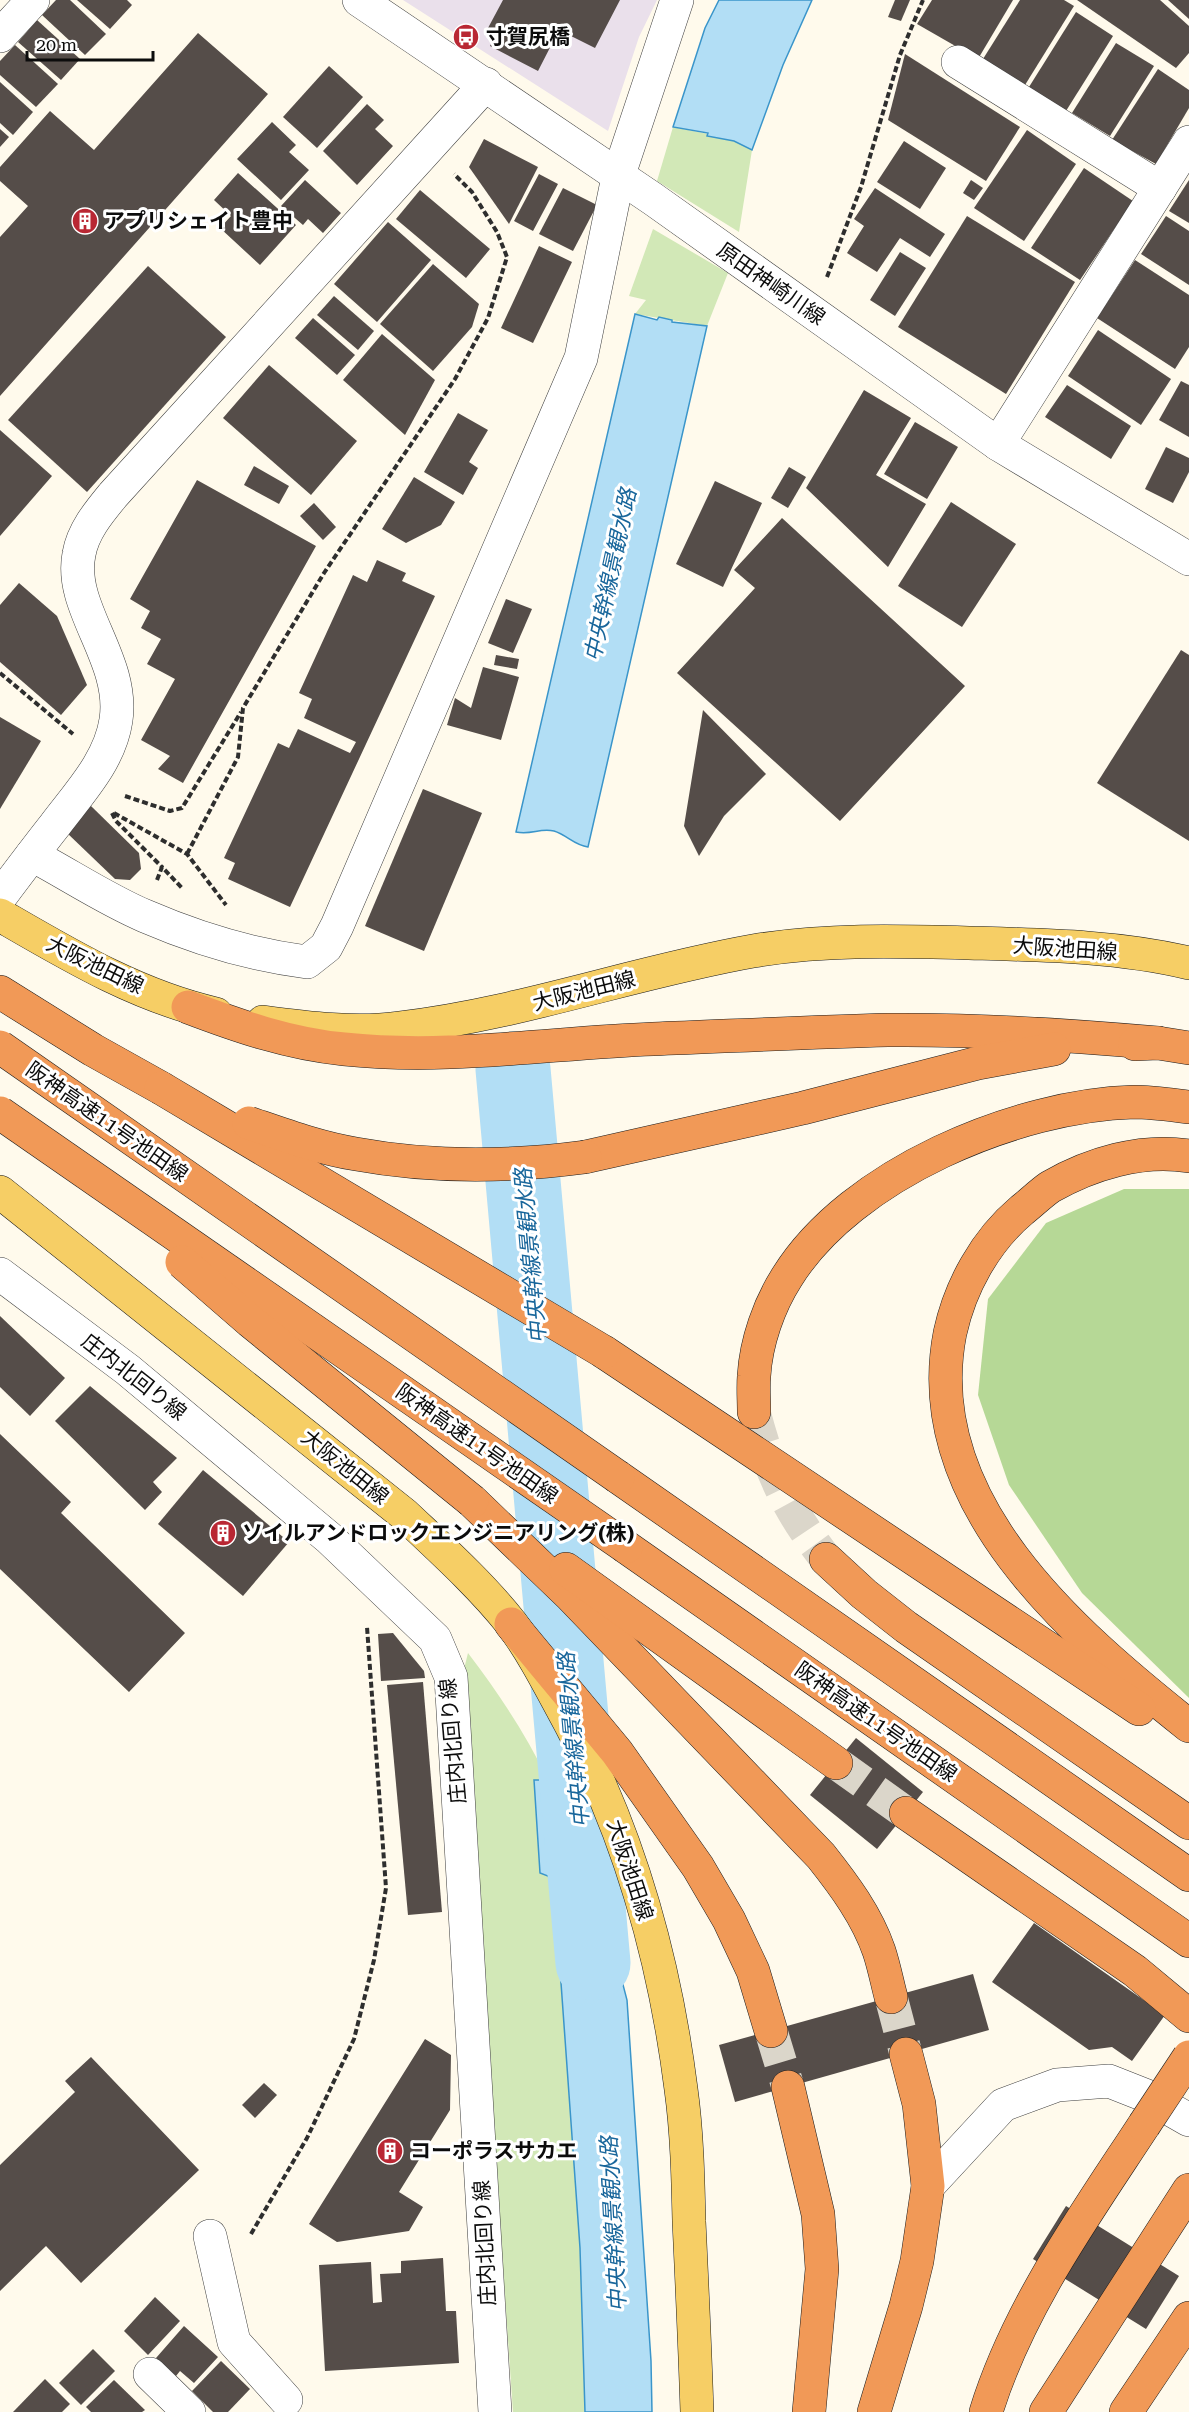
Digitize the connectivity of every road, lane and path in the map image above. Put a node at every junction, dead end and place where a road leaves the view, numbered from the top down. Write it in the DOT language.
graph roads {
  1 [pos="33,0"];
  2 [pos="359,0"];
  3 [pos="677,0"];
  4 [pos="923,0"];
  5 [pos="0,36"];
  6 [pos="958,62"];
  7 [pos="486,84"];
  8 [pos="1189,142"];
  9 [pos="428,148"];
  10 [pos="618,177"];
  11 [pos="1160,188"];
  12 [pos="813,314"];
  13 [pos="998,444"];
  14 [pos="1189,559"];
  15 [pos="0,673"];
  16 [pos="243,708"];
  17 [pos="102,759"];
  18 [pos="93,792"];
  19 [pos="112,812"];
  20 [pos="187,854"];
  21 [pos="32,855"];
  22 [pos="162,867"];
  23 [pos="0,897"];
  24 [pos="227,909"];
  25 [pos="0,915"];
  26 [pos="1189,963"];
  27 [pos="0,992"];
  28 [pos="188,1007"];
  29 [pos="1173,1046"];
  30 [pos="0,1047"];
  31 [pos="161,1088"];
  32 [pos="1189,1107"];
  33 [pos="0,1113"];
  34 [pos="52,1150"];
  35 [pos="1189,1156"];
  36 [pos="0,1192"];
  37 [pos="0,1274"];
  38 [pos="754,1412"];
  39 [pos="472,1501"];
  40 [pos="826,1559"];
  41 [pos="366,1620"];
  42 [pos="512,1624"];
  43 [pos="1189,1726"];
  44 [pos="1189,1742"];
  45 [pos="836,1763"];
  46 [pos="906,1813"];
  47 [pos="1189,1823"];
  48 [pos="1189,1875"];
  49 [pos="1189,1941"];
  50 [pos="891,1997"];
  51 [pos="1189,2016"];
  52 [pos="771,2031"];
  53 [pos="906,2054"];
  54 [pos="1189,2057"];
  55 [pos="788,2087"];
  56 [pos="1189,2120"];
  57 [pos="928,2186"];
  58 [pos="1189,2190"];
  59 [pos="210,2236"];
  60 [pos="250,2236"];
  61 [pos="1189,2318"];
  62 [pos="150,2374"];
  63 [pos="287,2408"];
  64 [pos="189,2412"];
  65 [pos="495,2412"];
  66 [pos="697,2412"];
  67 [pos="809,2412"];
  68 [pos="874,2412"];
  69 [pos="986,2412"];
  70 [pos="1046,2412"];
  71 [pos="1126,2412"];
  1 -- 5 [label="street"];
  2 -- 7 [label="street, 原田神崎川線"];
  3 -- 10 [label="street"];
  4 -- 12 [label="path"];
  6 -- 11 [label="street"];
  7 -- 9 [label="street"];
  7 -- 10 [label="street, 原田神崎川線"];
  8 -- 11 [label="street"];
  9 -- 16 [label="path"];
  9 -- 17 [label="street"];
  10 -- 12 [label="street, 原田神崎川線"];
  10 -- 21 [label="street"];
  11 -- 13 [label="street"];
  12 -- 13 [label="street, 原田神崎川線"];
  13 -- 14 [label="street, 原田神崎川線"];
  15 -- 17 [label="path"];
  16 -- 18 [label="path"];
  16 -- 20 [label="path"];
  17 -- 18 [label="street"];
  18 -- 19 [label="path"];
  18 -- 21 [label="street"];
  19 -- 20 [label="path"];
  19 -- 22 [label="path"];
  20 -- 24 [label="path"];
  21 -- 23 [label="street"];
  25 -- 28 [label="main road, 大阪池田線"];
  26 -- 28 [label="main road, 大阪池田線"];
  27 -- 31 [label="highway"];
  28 -- 29 [label="highway"];
  29 -- 31 [label="highway, bridge"];
  30 -- 48 [label="highway, 阪神高速11号池田線, bridge"];
  31 -- 44 [label="highway, bridge"];
  32 -- 38 [label="highway"];
  33 -- 34 [label="highway, 阪神高速11号池田線, bridge"];
  34 -- 39 [label="highway, bridge"];
  34 -- 49 [label="highway, 阪神高速11号池田線, bridge"];
  35 -- 43 [label="highway"];
  36 -- 42 [label="main road, 大阪池田線"];
  37 -- 65 [label="street, 庄内北回り線"];
  39 -- 45 [label="highway"];
  39 -- 50 [label="highway"];
  40 -- 47 [label="highway"];
  41 -- 60 [label="path"];
  42 -- 52 [label="highway"];
  42 -- 66 [label="main road, 大阪池田線"];
  46 -- 51 [label="highway"];
  53 -- 57 [label="highway"];
  54 -- 69 [label="highway, bridge"];
  55 -- 67 [label="highway"];
  56 -- 57 [label="street"];
  57 -- 68 [label="highway"];
  58 -- 70 [label="highway"];
  59 -- 63 [label="street"];
  61 -- 71 [label="highway"];
  62 -- 64 [label="street"];
}
